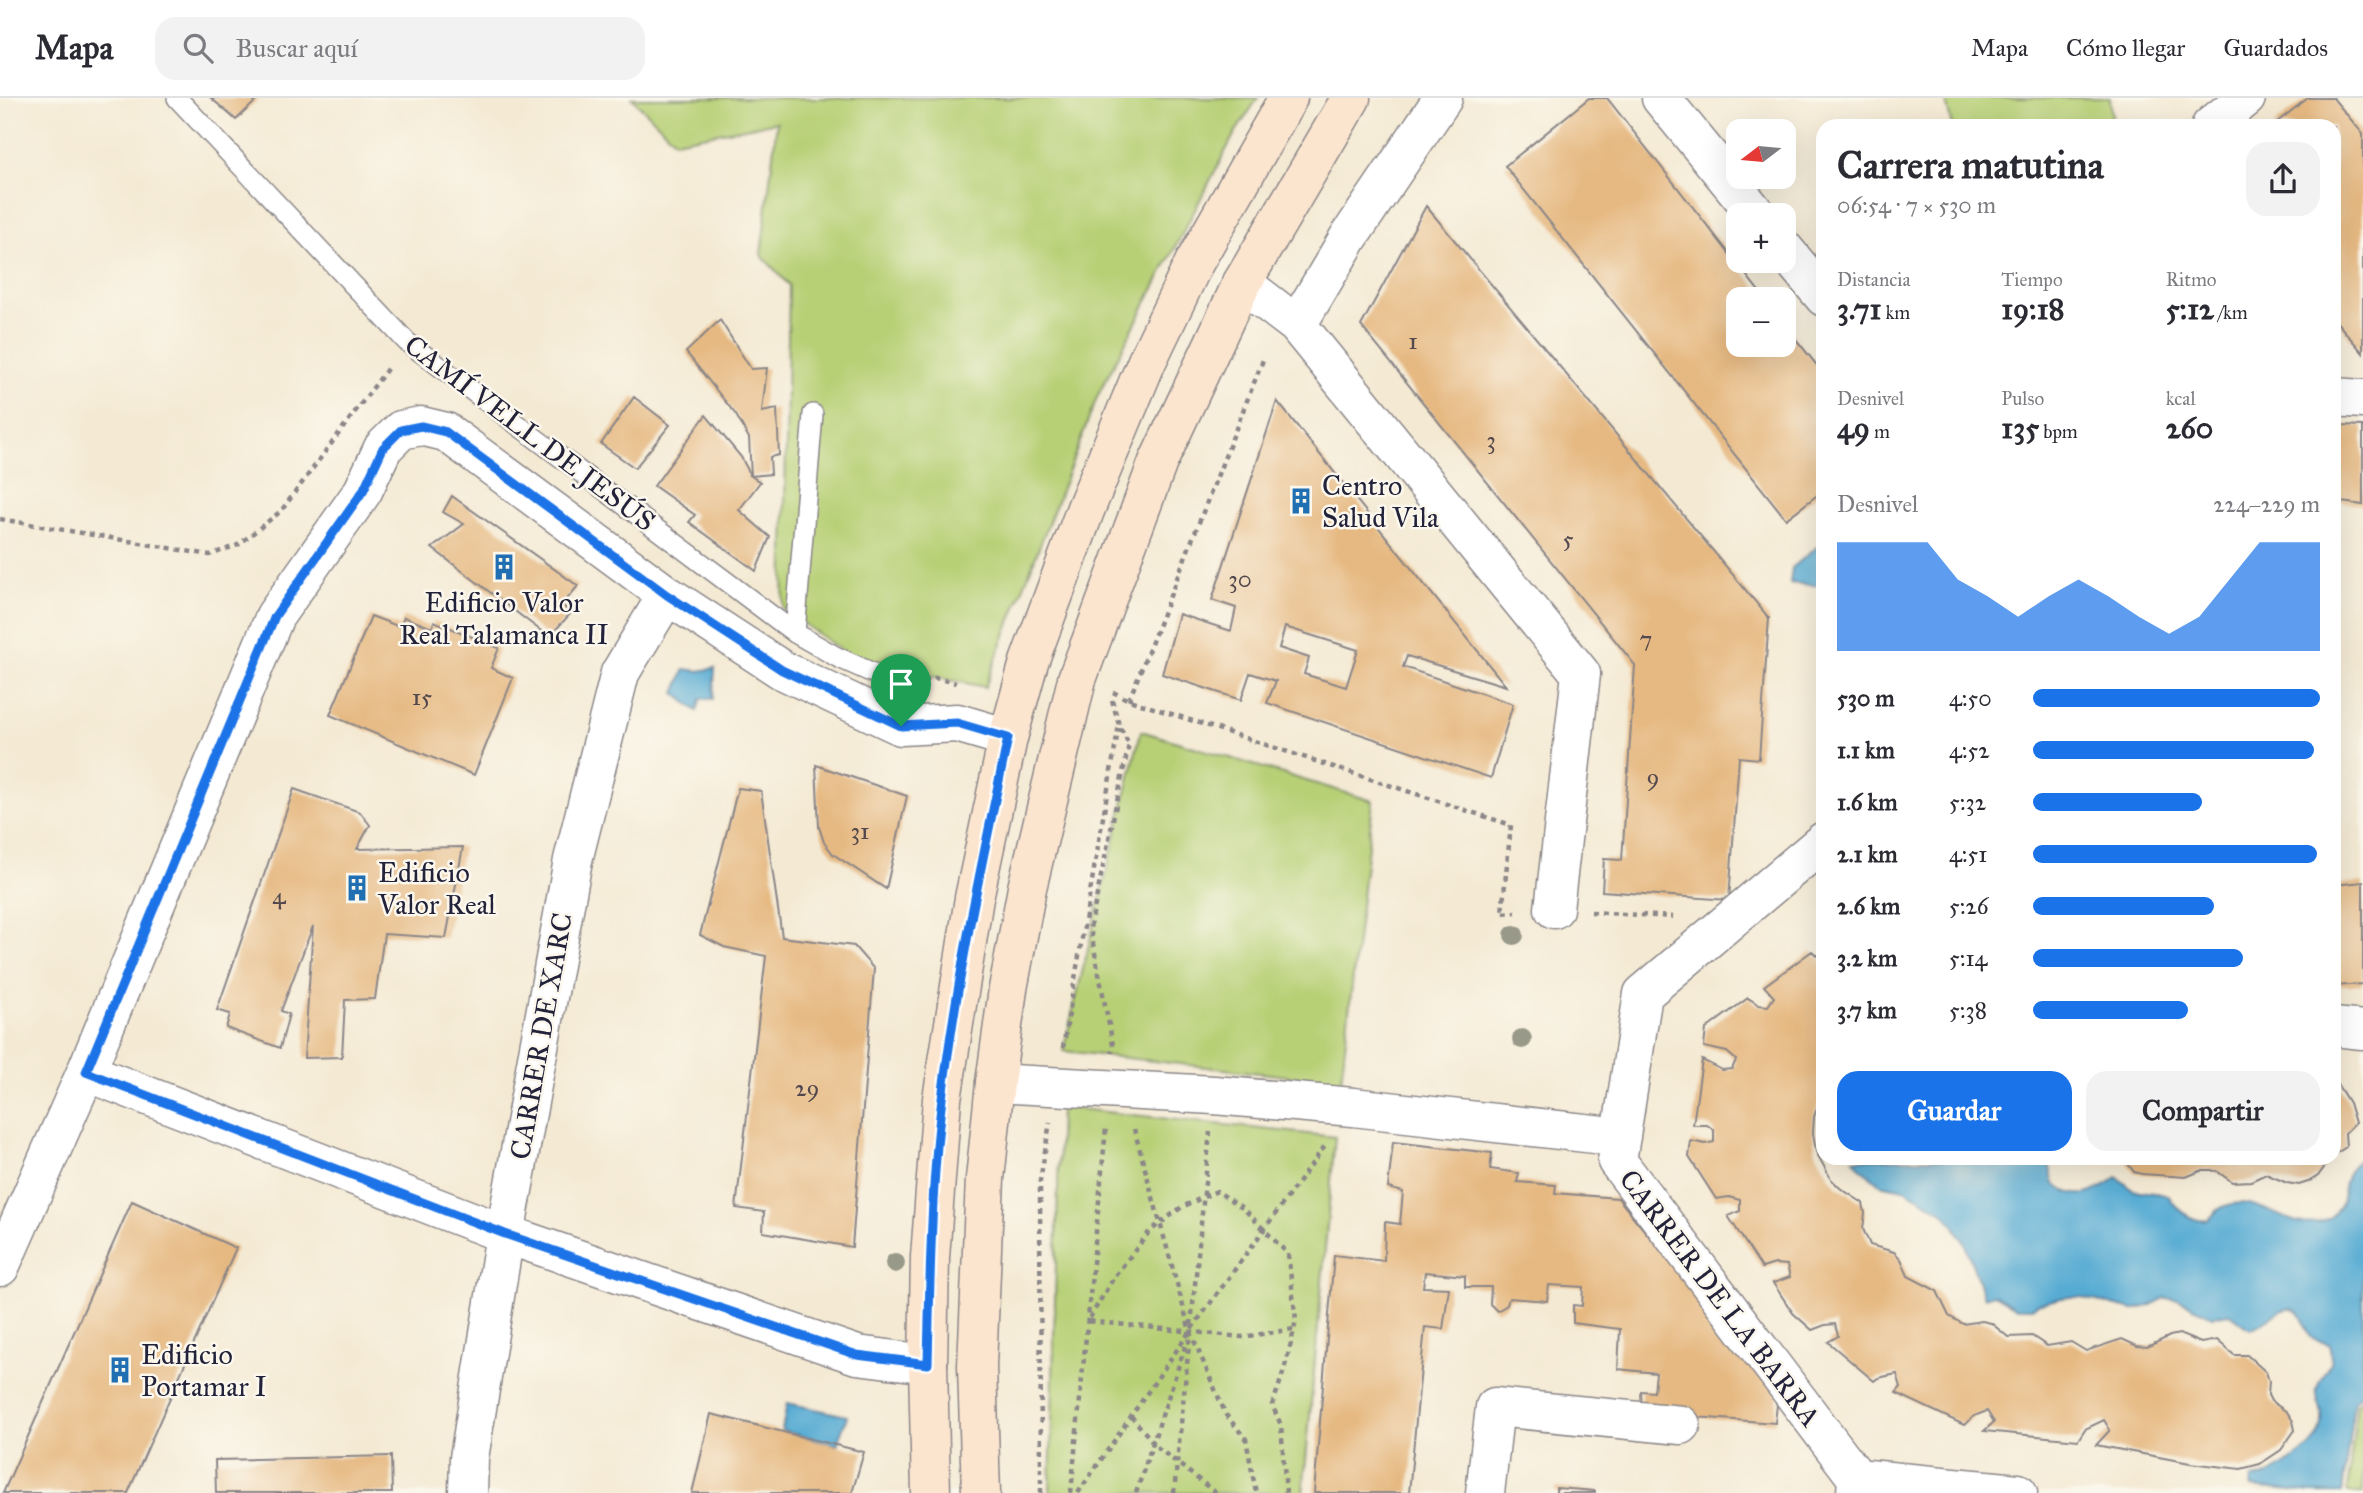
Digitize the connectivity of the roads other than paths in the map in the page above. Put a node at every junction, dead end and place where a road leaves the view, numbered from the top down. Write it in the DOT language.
graph roads {
  1 [pos="177,98"];
  2 [pos="1288,98"];
  3 [pos="1351,98"];
  4 [pos="1443,98"];
  5 [pos="1661,98"];
  6 [pos="2246,98"];
  7 [pos="2219,119"];
  8 [pos="1747,203"];
  9 [pos="1796,264"];
  10 [pos="1242,283"];
  11 [pos="1816,287"];
  12 [pos="1297,325"];
  13 [pos="2341,397"];
  14 [pos="2363,399"];
  15 [pos="813,414"];
  16 [pos="667,595"];
  17 [pos="795,633"];
  18 [pos="902,712"];
  19 [pos="1008,738"];
  20 [pos="1816,848"];
  21 [pos="1554,909"];
  22 [pos="2341,1028"];
  23 [pos="2363,1030"];
  24 [pos="86,1072"];
  25 [pos="995,1083"];
  26 [pos="1621,1137"];
  27 [pos="505,1234"];
  28 [pos="0,1267"];
  29 [pos="928,1364"];
  30 [pos="1681,1425"];
  31 [pos="1856,1485"];
  32 [pos="468,1493"];
  33 [pos="931,1493"];
  34 [pos="981,1493"];
  35 [pos="1485,1493"];
  36 [pos="2018,1493"];
  1 -- 17 [label="lane, CAMÍ VELL DE JESÚS"];
  2 -- 19 [label="street"];
  3 -- 10 [label="street"];
  4 -- 12 [label="street"];
  5 -- 8 [label="street"];
  6 -- 7 [label="street"];
  9 -- 11 [label="street"];
  10 -- 12 [label="street"];
  10 -- 25 [label="street"];
  12 -- 21 [label="street"];
  13 -- 14 [label="street"];
  15 -- 17 [label="lane"];
  16 -- 18 [label="street, CAMÍ VELL DE JESÚS"];
  16 -- 24 [label="street, CAMÍ VELL DE JESÚS"];
  16 -- 27 [label="street, CARRER DE XARC"];
  17 -- 18 [label="lane, CAMÍ VELL DE JESÚS"];
  18 -- 19 [label="street, CAMÍ VELL DE JESÚS"];
  19 -- 29 [label="street"];
  20 -- 26 [label="street, CARRER DE LA BARRA"];
  22 -- 23 [label="street"];
  24 -- 27 [label="street"];
  24 -- 28 [label="street"];
  25 -- 26 [label="street"];
  25 -- 34 [label="street"];
  26 -- 31 [label="street, CARRER DE LA BARRA"];
  27 -- 29 [label="street"];
  27 -- 32 [label="street, CARRER DE XARC"];
  29 -- 33 [label="street"];
  30 -- 35 [label="street"];
  31 -- 36 [label="street"];
}
